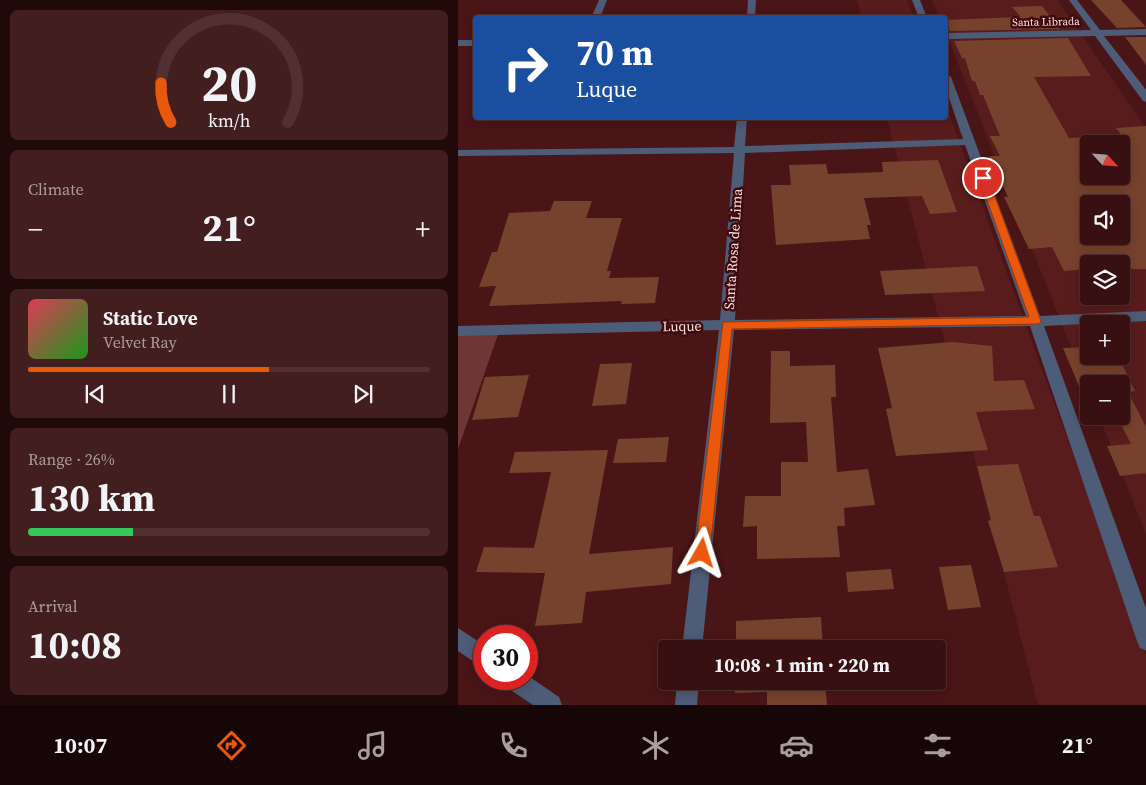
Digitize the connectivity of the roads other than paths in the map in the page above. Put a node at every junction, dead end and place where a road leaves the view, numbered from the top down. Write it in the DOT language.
graph roads {
  1 [pos="603,0"];
  2 [pos="752,0"];
  3 [pos="916,0"];
  4 [pos="1073,0"];
  5 [pos="596,15"];
  6 [pos="751,15"];
  7 [pos="922,15"];
  8 [pos="1146,32"];
  9 [pos="1097,33"];
  10 [pos="948,36"];
  11 [pos="473,42"];
  12 [pos="458,43"];
  13 [pos="948,82"];
  14 [pos="1146,99"];
  15 [pos="742,120"];
  16 [pos="970,142"];
  17 [pos="740,150"];
  18 [pos="458,153"];
  19 [pos="1146,316"];
  20 [pos="1035,321"];
  21 [pos="727,325"];
  22 [pos="458,331"];
  23 [pos="458,638"];
  24 [pos="693,640"];
  25 [pos="1146,641"];
  26 [pos="473,649"];
  27 [pos="530,690"];
  28 [pos="687,690"];
  29 [pos="551,705"];
  30 [pos="686,705"];
  1 -- 5 [label="street"];
  2 -- 6 [label="street"];
  3 -- 7 [label="street"];
  4 -- 9 [label="street"];
  8 -- 9 [label="street, Santa Librada"];
  9 -- 10 [label="street, Santa Librada"];
  9 -- 14 [label="street"];
  11 -- 12 [label="street"];
  13 -- 16 [label="street"];
  15 -- 17 [label="street, Santa Rosa de Lima"];
  16 -- 17 [label="street"];
  16 -- 20 [label="street"];
  17 -- 18 [label="street"];
  17 -- 21 [label="street, Santa Rosa de Lima"];
  19 -- 20 [label="street, Luque"];
  20 -- 21 [label="street, Luque"];
  20 -- 25 [label="street"];
  21 -- 22 [label="street, Luque"];
  21 -- 24 [label="street, Santa Rosa de Lima"];
  23 -- 26 [label="street"];
  27 -- 29 [label="street"];
  28 -- 30 [label="street"];
}
